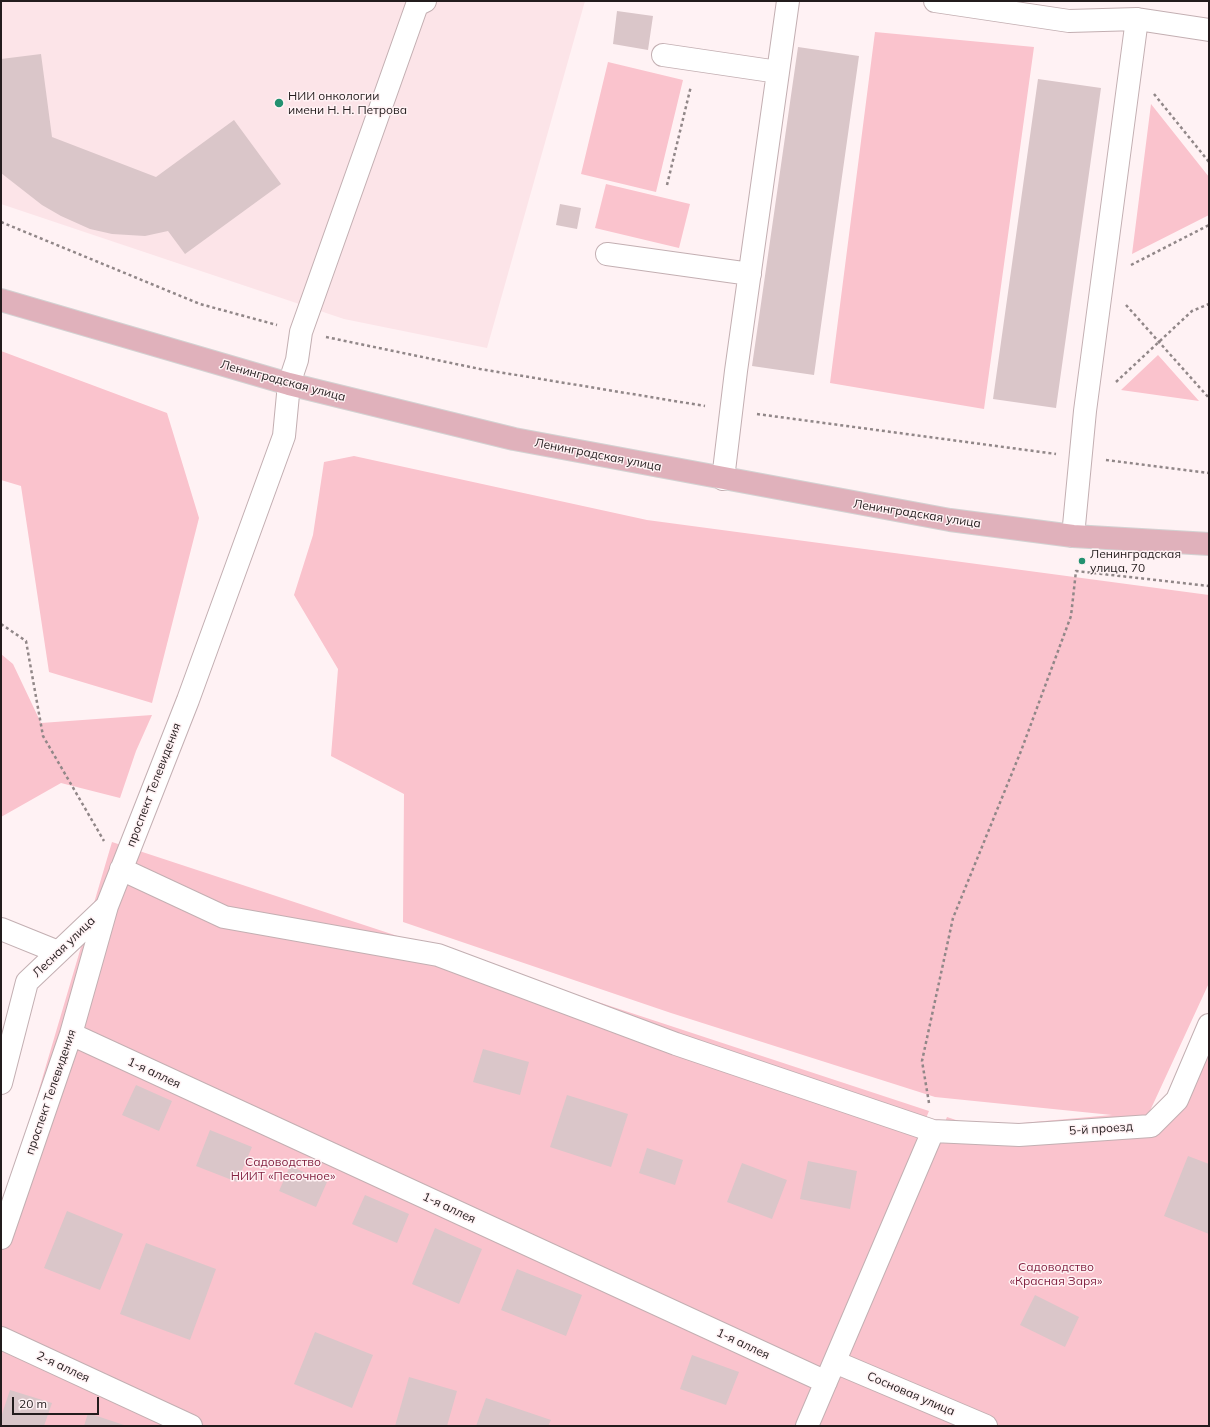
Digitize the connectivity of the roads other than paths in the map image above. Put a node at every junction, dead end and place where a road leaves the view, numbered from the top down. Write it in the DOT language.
graph roads {
  1 [pos="425,1"];
  2 [pos="788,1"];
  3 [pos="935,1"];
  4 [pos="1137,19"];
  5 [pos="1209,30"];
  6 [pos="663,55"];
  7 [pos="778,72"];
  8 [pos="607,254"];
  9 [pos="750,274"];
  10 [pos="1,300"];
  11 [pos="289,384"];
  12 [pos="723,479"];
  13 [pos="1073,536"];
  14 [pos="1209,544"];
  15 [pos="121,869"];
  16 [pos="107,906"];
  17 [pos="1,929"];
  18 [pos="58,952"];
  19 [pos="1209,1025"];
  20 [pos="71,1034"];
  21 [pos="1,1083"];
  22 [pos="934,1131"];
  23 [pos="1,1238"];
  24 [pos="1,1338"];
  25 [pos="835,1362"];
  26 [pos="826,1382"];
  27 [pos="190,1426"];
  28 [pos="807,1426"];
  29 [pos="986,1426"];
  1 -- 11 [label="street, проспект Телевидения"];
  2 -- 7 [label="street"];
  3 -- 4 [label="street"];
  4 -- 5 [label="street"];
  4 -- 13 [label="street"];
  6 -- 7 [label="street"];
  7 -- 9 [label="street"];
  8 -- 9 [label="street"];
  9 -- 12 [label="street"];
  10 -- 11 [label="main road, Ленинградская улица"];
  11 -- 12 [label="main road, Ленинградская улица"];
  11 -- 15 [label="street, проспект Телевидения"];
  12 -- 13 [label="main road, Ленинградская улица"];
  13 -- 14 [label="main road, Ленинградская улица"];
  15 -- 16 [label="street, проспект Телевидения"];
  15 -- 22 [label="street, 5-й проезд"];
  16 -- 18 [label="street, Лесная улица"];
  16 -- 20 [label="street, проспект Телевидения"];
  17 -- 18 [label="street"];
  18 -- 21 [label="street, Лесная улица"];
  19 -- 22 [label="street, 5-й проезд"];
  20 -- 23 [label="street, проспект Телевидения"];
  20 -- 26 [label="street, 1-я аллея"];
  22 -- 25 [label="street"];
  24 -- 27 [label="street, 2-я аллея"];
  25 -- 26 [label="street"];
  25 -- 29 [label="street, Сосновая улица"];
  26 -- 28 [label="street"];
}
